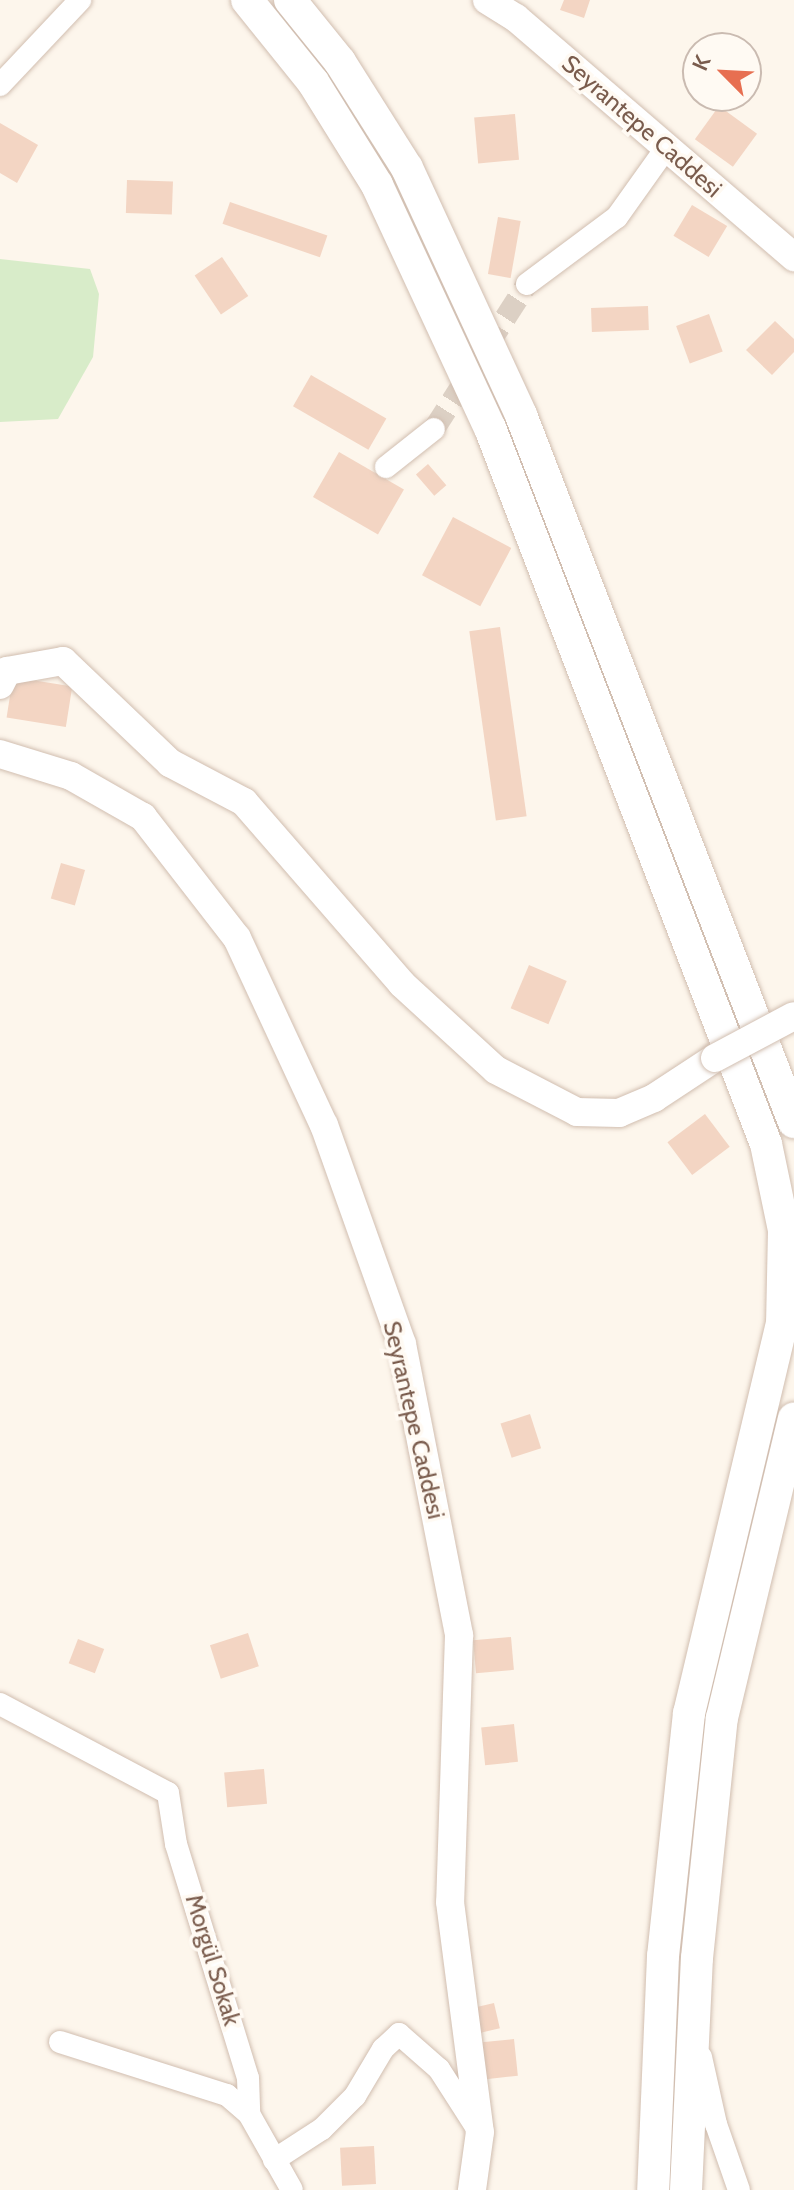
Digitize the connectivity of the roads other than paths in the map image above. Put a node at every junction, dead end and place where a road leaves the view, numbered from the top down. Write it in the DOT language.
graph roads {
  1 [pos="80,0"];
  2 [pos="247,0"];
  3 [pos="290,0"];
  4 [pos="487,0"];
  5 [pos="0,85"];
  6 [pos="667,147"];
  7 [pos="794,257"];
  8 [pos="527,284"];
  9 [pos="434,429"];
  10 [pos="386,467"];
  11 [pos="0,685"];
  12 [pos="0,754"];
  13 [pos="794,1016"];
  14 [pos="794,1122"];
  15 [pos="794,1419"];
  16 [pos="0,1704"];
  17 [pos="694,2026"];
  18 [pos="60,2042"];
  19 [pos="249,2114"];
  20 [pos="480,2132"];
  21 [pos="274,2160"];
  22 [pos="292,2190"];
  23 [pos="472,2190"];
  24 [pos="653,2190"];
  25 [pos="686,2190"];
  26 [pos="739,2190"];
  1 -- 5 [label="street"];
  2 -- 24 [label="main road"];
  3 -- 14 [label="main road"];
  4 -- 6 [label="street, Seyrantepe Caddesi"];
  6 -- 7 [label="street, Seyrantepe Caddesi"];
  6 -- 8 [label="street"];
  9 -- 10 [label="street"];
  11 -- 13 [label="street, bridge"];
  12 -- 20 [label="street, Seyrantepe Caddesi"];
  15 -- 17 [label="main road"];
  16 -- 19 [label="street, Morgül Sokak"];
  17 -- 25 [label="main road"];
  17 -- 26 [label="street"];
  18 -- 19 [label="street"];
  19 -- 21 [label="street"];
  20 -- 21 [label="street"];
  20 -- 23 [label="street, Seyrantepe Caddesi"];
  21 -- 22 [label="street"];
}
